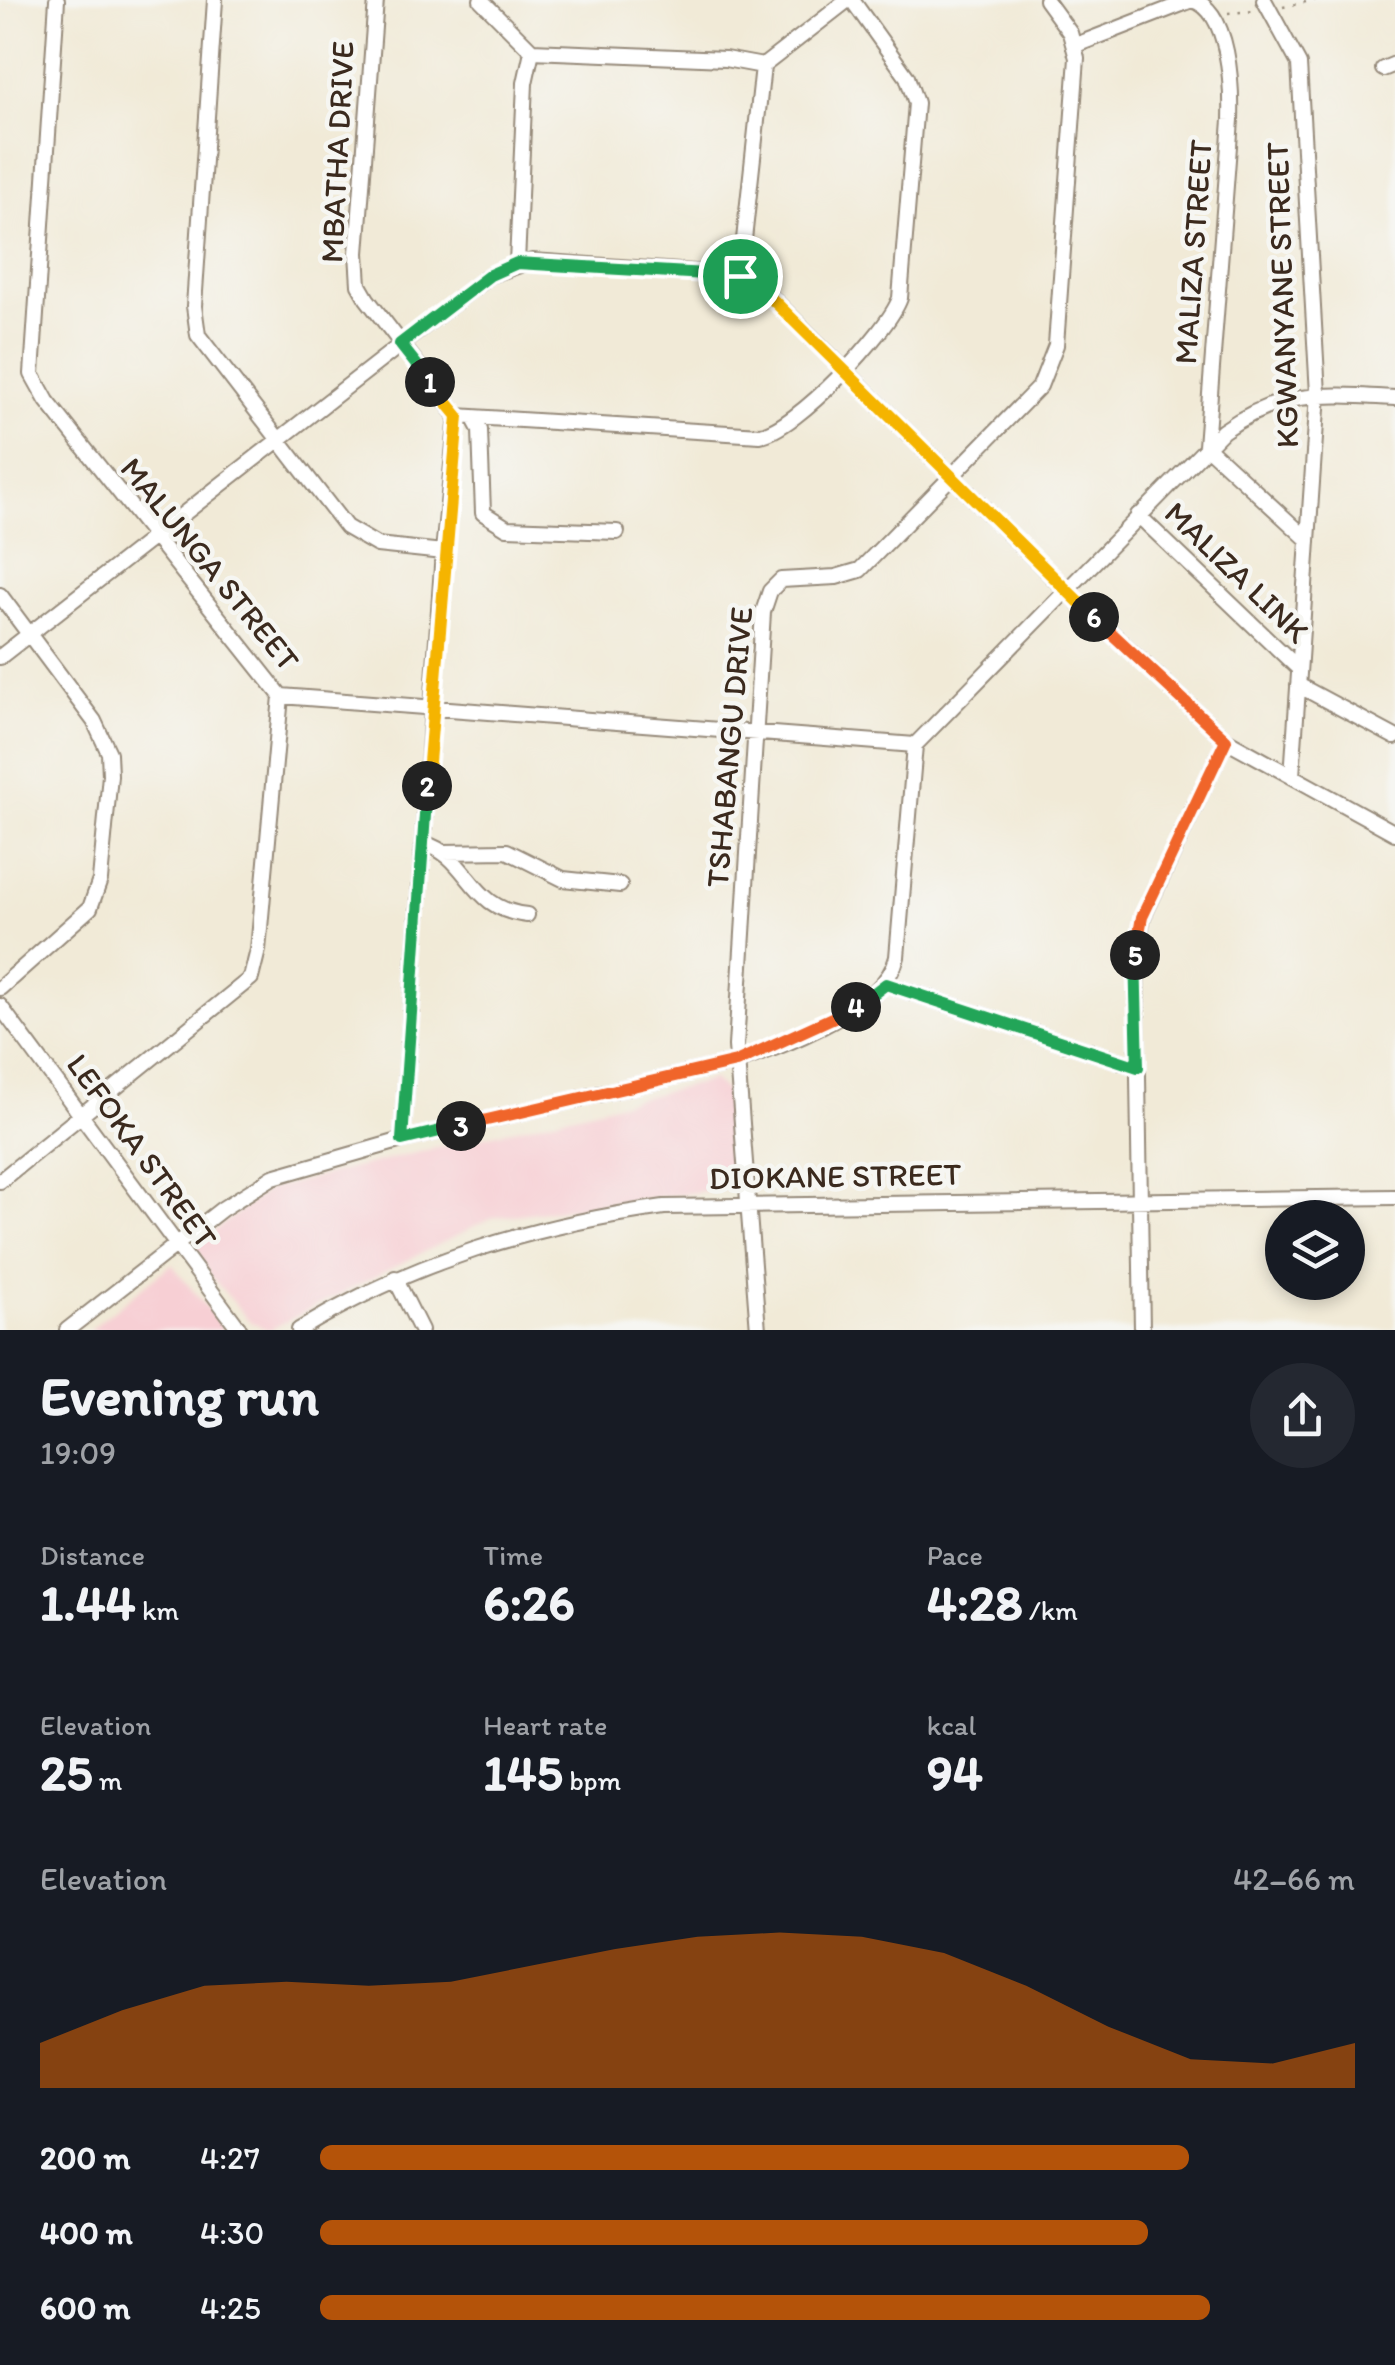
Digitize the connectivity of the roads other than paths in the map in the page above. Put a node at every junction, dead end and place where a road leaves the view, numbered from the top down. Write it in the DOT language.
graph roads {
  1 [pos="57,0"];
  2 [pos="215,0"];
  3 [pos="376,0"];
  4 [pos="481,0"];
  5 [pos="850,0"];
  6 [pos="1046,0"];
  7 [pos="1264,0"];
  8 [pos="1076,45"];
  9 [pos="532,51"];
  10 [pos="763,66"];
  11 [pos="517,263"];
  12 [pos="740,276"];
  13 [pos="400,344"];
  14 [pos="845,368"];
  15 [pos="1318,394"];
  16 [pos="1395,398"];
  17 [pos="465,416"];
  18 [pos="276,441"];
  19 [pos="1206,446"];
  20 [pos="956,477"];
  21 [pos="1138,516"];
  22 [pos="617,532"];
  23 [pos="152,536"];
  24 [pos="1306,538"];
  25 [pos="444,552"];
  26 [pos="1067,591"];
  27 [pos="0,595"];
  28 [pos="28,634"];
  29 [pos="0,656"];
  30 [pos="1298,668"];
  31 [pos="1298,685"];
  32 [pos="280,696"];
  33 [pos="432,704"];
  34 [pos="755,732"];
  35 [pos="1395,737"];
  36 [pos="1226,740"];
  37 [pos="915,745"];
  38 [pos="1292,776"];
  39 [pos="1395,832"];
  40 [pos="423,842"];
  41 [pos="442,852"];
  42 [pos="620,885"];
  43 [pos="527,915"];
  44 [pos="886,984"];
  45 [pos="0,988"];
  46 [pos="0,1006"];
  47 [pos="736,1062"];
  48 [pos="1138,1067"];
  49 [pos="83,1116"];
  50 [pos="402,1140"];
  51 [pos="0,1181"];
  52 [pos="1395,1197"];
  53 [pos="1141,1200"];
  54 [pos="749,1204"];
  55 [pos="177,1245"];
  56 [pos="395,1278"];
  57 [pos="67,1330"];
  58 [pos="240,1330"];
  59 [pos="298,1330"];
  60 [pos="421,1330"];
  61 [pos="758,1330"];
  62 [pos="1142,1330"];
  1 -- 23 [label="street, MALUNGA STREET"];
  2 -- 18 [label="street"];
  3 -- 13 [label="street, MBATHA DRIVE"];
  4 -- 9 [label="street"];
  5 -- 10 [label="street"];
  5 -- 14 [label="street"];
  6 -- 8 [label="street"];
  7 -- 15 [label="street, KGWANYANE STREET"];
  8 -- 19 [label="street, MALIZA STREET"];
  8 -- 20 [label="street, TSHABANGU DRIVE"];
  9 -- 10 [label="street"];
  9 -- 11 [label="street"];
  10 -- 12 [label="street"];
  11 -- 12 [label="street"];
  11 -- 13 [label="street"];
  12 -- 14 [label="street"];
  13 -- 17 [label="street, MBATHA DRIVE"];
  13 -- 18 [label="street"];
  14 -- 17 [label="street"];
  14 -- 20 [label="street"];
  15 -- 16 [label="street"];
  15 -- 19 [label="street"];
  15 -- 24 [label="street, KGWANYANE STREET"];
  17 -- 22 [label="street"];
  17 -- 25 [label="street"];
  18 -- 23 [label="street"];
  18 -- 25 [label="street"];
  19 -- 21 [label="street"];
  19 -- 24 [label="street"];
  20 -- 26 [label="street"];
  20 -- 34 [label="street, TSHABANGU DRIVE"];
  21 -- 26 [label="street"];
  21 -- 30 [label="street, MALIZA LINK"];
  23 -- 28 [label="street"];
  23 -- 32 [label="street, MALUNGA STREET"];
  24 -- 30 [label="street, KGWANYANE STREET"];
  25 -- 33 [label="street"];
  26 -- 36 [label="street"];
  26 -- 37 [label="street"];
  27 -- 28 [label="street"];
  28 -- 29 [label="street"];
  28 -- 45 [label="street"];
  30 -- 31 [label="street, KGWANYANE STREET"];
  31 -- 35 [label="street, MALIZA LINK"];
  31 -- 38 [label="street, KGWANYANE STREET"];
  32 -- 33 [label="street"];
  32 -- 49 [label="street, MALUNGA STREET"];
  33 -- 34 [label="street"];
  33 -- 40 [label="street"];
  34 -- 37 [label="street"];
  34 -- 47 [label="street, TSHABANGU DRIVE"];
  36 -- 38 [label="street"];
  36 -- 48 [label="street"];
  37 -- 44 [label="street"];
  38 -- 39 [label="street"];
  40 -- 41 [label="street"];
  40 -- 50 [label="street"];
  41 -- 42 [label="street"];
  41 -- 43 [label="street"];
  44 -- 47 [label="street"];
  44 -- 48 [label="street"];
  46 -- 49 [label="street, LEFOKA STREET"];
  47 -- 50 [label="street"];
  47 -- 54 [label="street, TSHABANGU DRIVE"];
  48 -- 53 [label="street"];
  49 -- 51 [label="street, MALUNGA STREET"];
  49 -- 55 [label="street, LEFOKA STREET"];
  50 -- 55 [label="street"];
  52 -- 53 [label="street, DIOKANE STREET"];
  53 -- 54 [label="street, DIOKANE STREET"];
  53 -- 62 [label="street"];
  54 -- 56 [label="street, DIOKANE STREET"];
  54 -- 61 [label="street, TSHABANGU DRIVE"];
  55 -- 57 [label="street"];
  55 -- 58 [label="street, LEFOKA STREET"];
  56 -- 59 [label="street, DIOKANE STREET"];
  56 -- 60 [label="street"];
}
